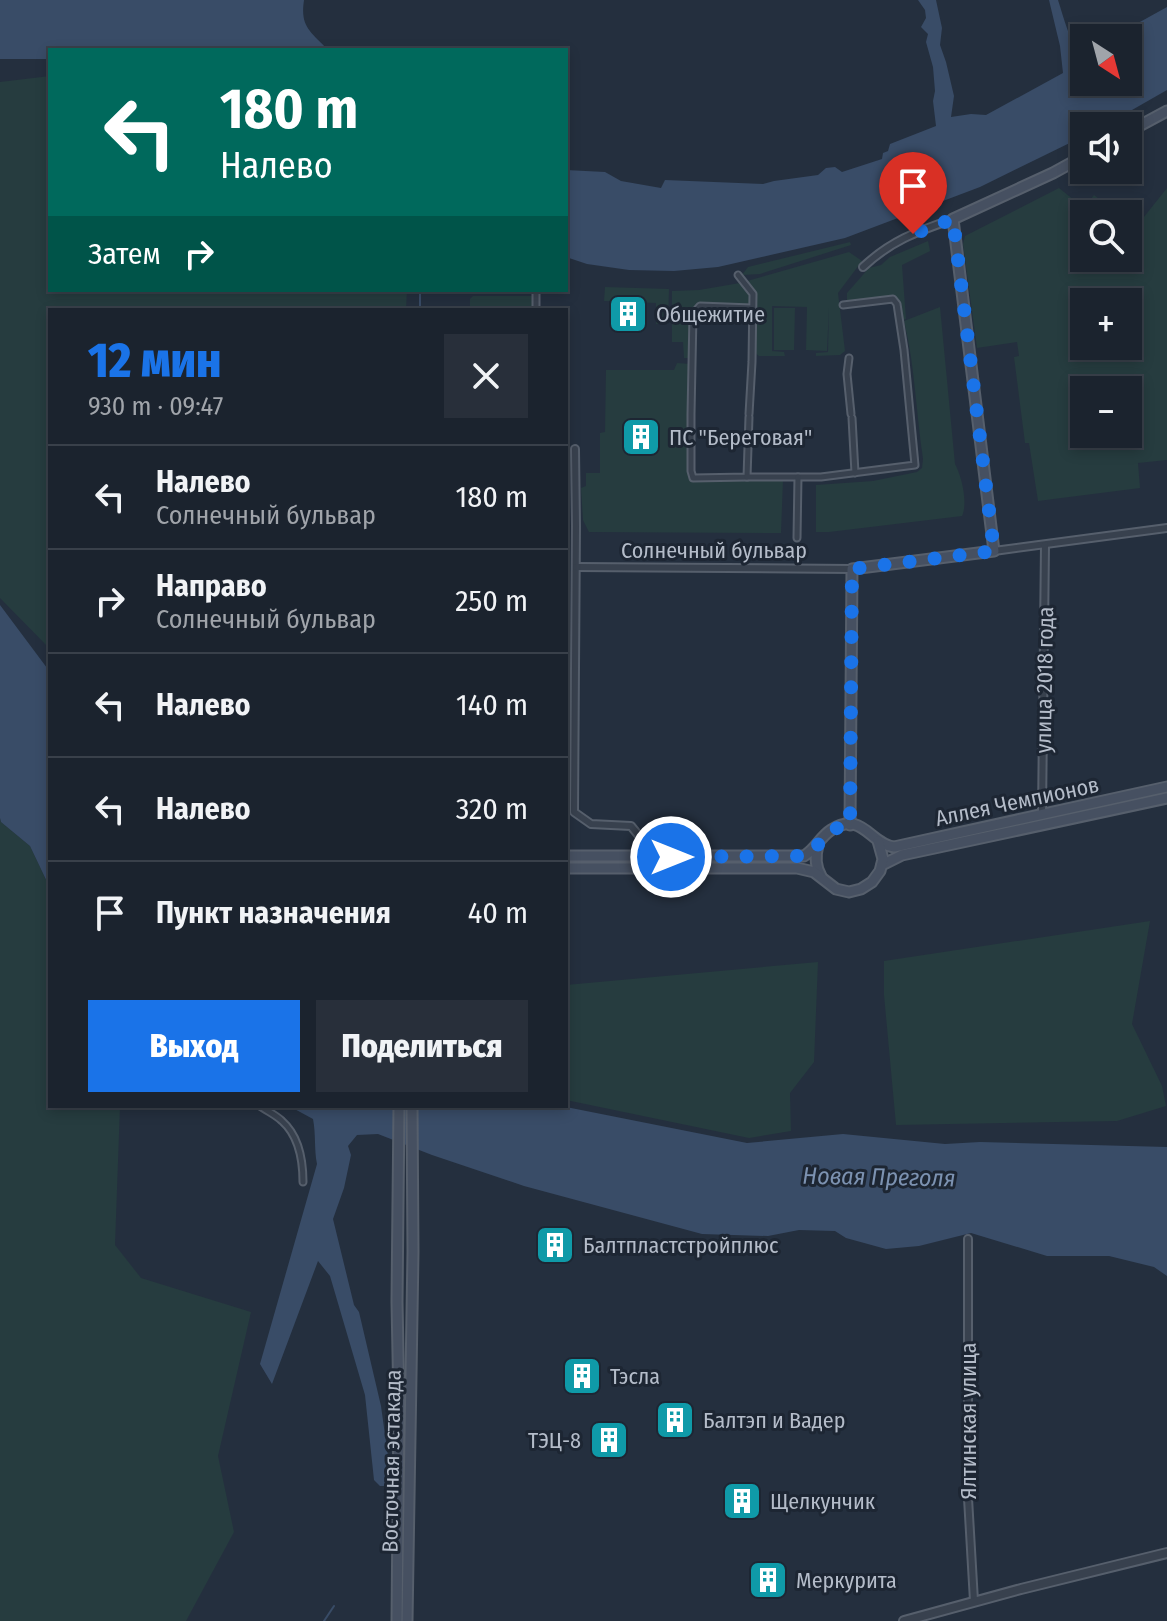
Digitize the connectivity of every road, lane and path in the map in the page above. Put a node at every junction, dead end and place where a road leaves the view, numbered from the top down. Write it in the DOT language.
graph roads {
  1 [pos="1167,111"];
  2 [pos="1142,124"];
  3 [pos="1070,164"];
  4 [pos="953,219"];
  5 [pos="863,267"];
  6 [pos="738,275"];
  7 [pos="843,305"];
  8 [pos="752,308"];
  9 [pos="849,358"];
  10 [pos="575,449"];
  11 [pos="855,473"];
  12 [pos="747,477"];
  13 [pos="798,477"];
  14 [pos="1167,528"];
  15 [pos="797,538"];
  16 [pos="1045,545"];
  17 [pos="994,551"];
  18 [pos="576,567"];
  19 [pos="852,569"];
  20 [pos="1167,787"];
  21 [pos="1167,798"];
  22 [pos="1042,814"];
  23 [pos="850,825"];
  24 [pos="877,840"];
  25 [pos="818,845"];
  26 [pos="568,856"];
  27 [pos="640,856"];
  28 [pos="882,865"];
  29 [pos="568,868"];
  30 [pos="821,876"];
  31 [pos="263,1108"];
  32 [pos="399,1108"];
  33 [pos="411,1109"];
  34 [pos="303,1182"];
  35 [pos="968,1239"];
  36 [pos="1167,1553"];
  37 [pos="974,1601"];
  38 [pos="397,1621"];
  39 [pos="407,1621"];
  40 [pos="904,1621"];
  1 -- 2 [label="main road"];
  3 -- 4 [label="main road"];
  4 -- 5 [label="street"];
  4 -- 17 [label="main road"];
  6 -- 8 [label="street"];
  7 -- 11 [label="street"];
  8 -- 12 [label="street"];
  8 -- 12 [label="street"];
  9 -- 11 [label="street"];
  10 -- 18 [label="street"];
  11 -- 13 [label="street"];
  12 -- 13 [label="street"];
  13 -- 15 [label="street"];
  14 -- 16 [label="street, Солнечный бульвар"];
  16 -- 17 [label="street, Солнечный бульвар"];
  16 -- 22 [label="street, улица 2018 года"];
  17 -- 19 [label="main road, Солнечный бульвар"];
  18 -- 19 [label="street, Солнечный бульвар"];
  18 -- 27 [label="street"];
  19 -- 23 [label="main road"];
  20 -- 22 [label="main road, Аллея Чемпионов"];
  21 -- 28 [label="main road, Аллея Чемпионов"];
  22 -- 24 [label="main road, Аллея Чемпионов"];
  23 -- 24 [label="main road, Аллея Чемпионов"];
  23 -- 25 [label="main road"];
  24 -- 28 [label="main road"];
  25 -- 27 [label="main road"];
  25 -- 30 [label="main road"];
  26 -- 27 [label="main road"];
  28 -- 30 [label="main road, Аллея Чемпионов"];
  29 -- 30 [label="main road, Аллея Чемпионов"];
  31 -- 34 [label="street"];
  32 -- 38 [label="main road, Восточная эстакада"];
  33 -- 39 [label="main road, Восточная эстакада"];
  35 -- 37 [label="street, Ялтинская улица"];
  36 -- 37 [label="street"];
  37 -- 40 [label="street"];
}
